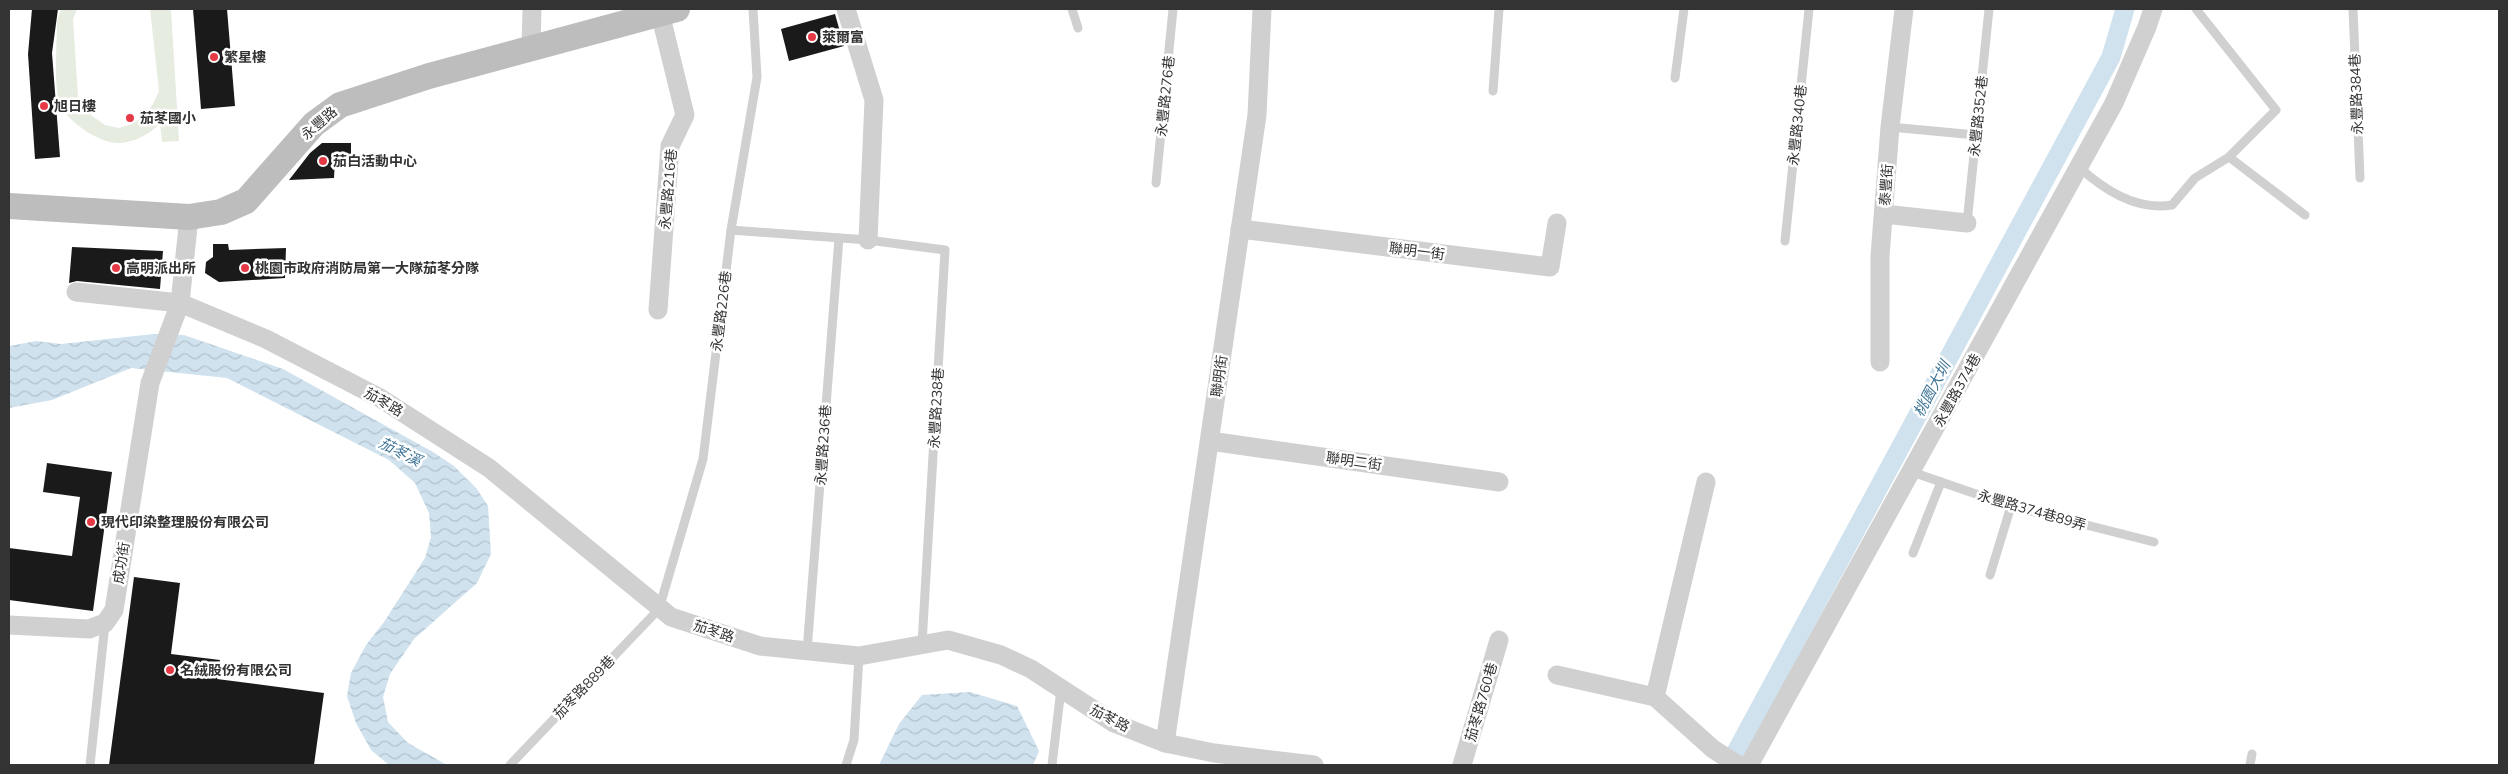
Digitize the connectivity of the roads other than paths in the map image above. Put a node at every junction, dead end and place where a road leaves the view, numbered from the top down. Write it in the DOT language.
graph roads {
  1 [pos="532,9"];
  2 [pos="753,9"];
  3 [pos="846,9"];
  4 [pos="1072,9"];
  5 [pos="1173,9"];
  6 [pos="1262,9"];
  7 [pos="1499,9"];
  8 [pos="1684,9"];
  9 [pos="1809,9"];
  10 [pos="1904,9"];
  11 [pos="1988,9"];
  12 [pos="2153,9"];
  13 [pos="2196,9"];
  14 [pos="2353,9"];
  15 [pos="668,11"];
  16 [pos="1078,28"];
  17 [pos="531,48"];
  18 [pos="1675,78"];
  19 [pos="1493,91"];
  20 [pos="1890,127"];
  21 [pos="1976,135"];
  22 [pos="2229,157"];
  23 [pos="2078,167"];
  24 [pos="2360,178"];
  25 [pos="1156,183"];
  26 [pos="9,206"];
  27 [pos="1884,214"];
  28 [pos="2305,216"];
  29 [pos="189,217"];
  30 [pos="1557,223"];
  31 [pos="1967,223"];
  32 [pos="1240,229"];
  33 [pos="731,230"];
  34 [pos="839,238"];
  35 [pos="868,240"];
  36 [pos="1785,241"];
  37 [pos="76,292"];
  38 [pos="180,303"];
  39 [pos="658,310"];
  40 [pos="1880,362"];
  41 [pos="1210,441"];
  42 [pos="1912,472"];
  43 [pos="1499,482"];
  44 [pos="1706,482"];
  45 [pos="1941,482"];
  46 [pos="2011,506"];
  47 [pos="2154,542"];
  48 [pos="1913,553"];
  49 [pos="1990,575"];
  50 [pos="660,609"];
  51 [pos="105,624"];
  52 [pos="9,625"];
  53 [pos="1499,640"];
  54 [pos="922,644"];
  55 [pos="807,651"];
  56 [pos="859,656"];
  57 [pos="1557,675"];
  58 [pos="1061,689"];
  59 [pos="1655,697"];
  60 [pos="1166,743"];
  61 [pos="2252,754"];
  62 [pos="90,765"];
  63 [pos="510,765"];
  64 [pos="846,765"];
  65 [pos="1052,765"];
  66 [pos="1314,765"];
  67 [pos="1462,765"];
  68 [pos="1737,765"];
  69 [pos="1749,765"];
  70 [pos="2250,765"];
  1 -- 17 [label="street"];
  2 -- 33 [label="lane, 永豐路226巷"];
  3 -- 35 [label="street"];
  4 -- 16 [label="lane"];
  5 -- 25 [label="lane, 永豐路276巷"];
  6 -- 32 [label="street, 聯明街"];
  7 -- 19 [label="lane"];
  8 -- 18 [label="lane"];
  9 -- 36 [label="lane, 永豐路340巷"];
  10 -- 20 [label="street, 泰豐街"];
  11 -- 21 [label="lane, 永豐路352巷"];
  12 -- 23 [label="street, 永豐路374巷"];
  13 -- 22 [label="lane"];
  14 -- 24 [label="lane, 永豐路384巷"];
  15 -- 17 [label="street, 永豐路"];
  15 -- 39 [label="street, 永豐路216巷"];
  17 -- 29 [label="street, 永豐路"];
  20 -- 21 [label="lane"];
  20 -- 27 [label="street, 泰豐街"];
  21 -- 31 [label="lane, 永豐路352巷"];
  22 -- 23 [label="lane"];
  22 -- 28 [label="lane"];
  23 -- 42 [label="street, 永豐路374巷"];
  26 -- 29 [label="street, 永豐路"];
  27 -- 31 [label="street"];
  27 -- 40 [label="street, 泰豐街"];
  29 -- 38 [label="street"];
  30 -- 32 [label="street, 聯明一街"];
  32 -- 41 [label="street, 聯明街"];
  33 -- 34 [label="lane"];
  33 -- 50 [label="lane, 永豐路226巷"];
  34 -- 35 [label="lane"];
  34 -- 55 [label="lane, 永豐路236巷"];
  35 -- 54 [label="lane, 永豐路238巷"];
  37 -- 38 [label="street, 茄苳路"];
  38 -- 50 [label="street, 茄苳路"];
  38 -- 51 [label="street, 成功街"];
  41 -- 43 [label="street, 聯明二街"];
  41 -- 60 [label="street, 聯明街"];
  42 -- 45 [label="lane, 永豐路374巷89弄"];
  42 -- 69 [label="street, 永豐路374巷"];
  44 -- 59 [label="street"];
  45 -- 46 [label="lane, 永豐路374巷89弄"];
  45 -- 48 [label="lane"];
  46 -- 47 [label="lane, 永豐路374巷89弄"];
  46 -- 49 [label="lane"];
  50 -- 55 [label="street, 茄苳路"];
  50 -- 63 [label="lane, 茄苳路889巷"];
  51 -- 52 [label="street"];
  51 -- 62 [label="lane"];
  53 -- 67 [label="street, 茄苳路760巷"];
  54 -- 56 [label="street, 茄苳路"];
  54 -- 58 [label="street, 茄苳路"];
  55 -- 56 [label="street, 茄苳路"];
  56 -- 64 [label="lane"];
  57 -- 59 [label="street"];
  58 -- 60 [label="street, 茄苳路"];
  58 -- 65 [label="lane"];
  59 -- 68 [label="street"];
  60 -- 66 [label="street, 茄苳路"];
  61 -- 70 [label="lane"];
}
